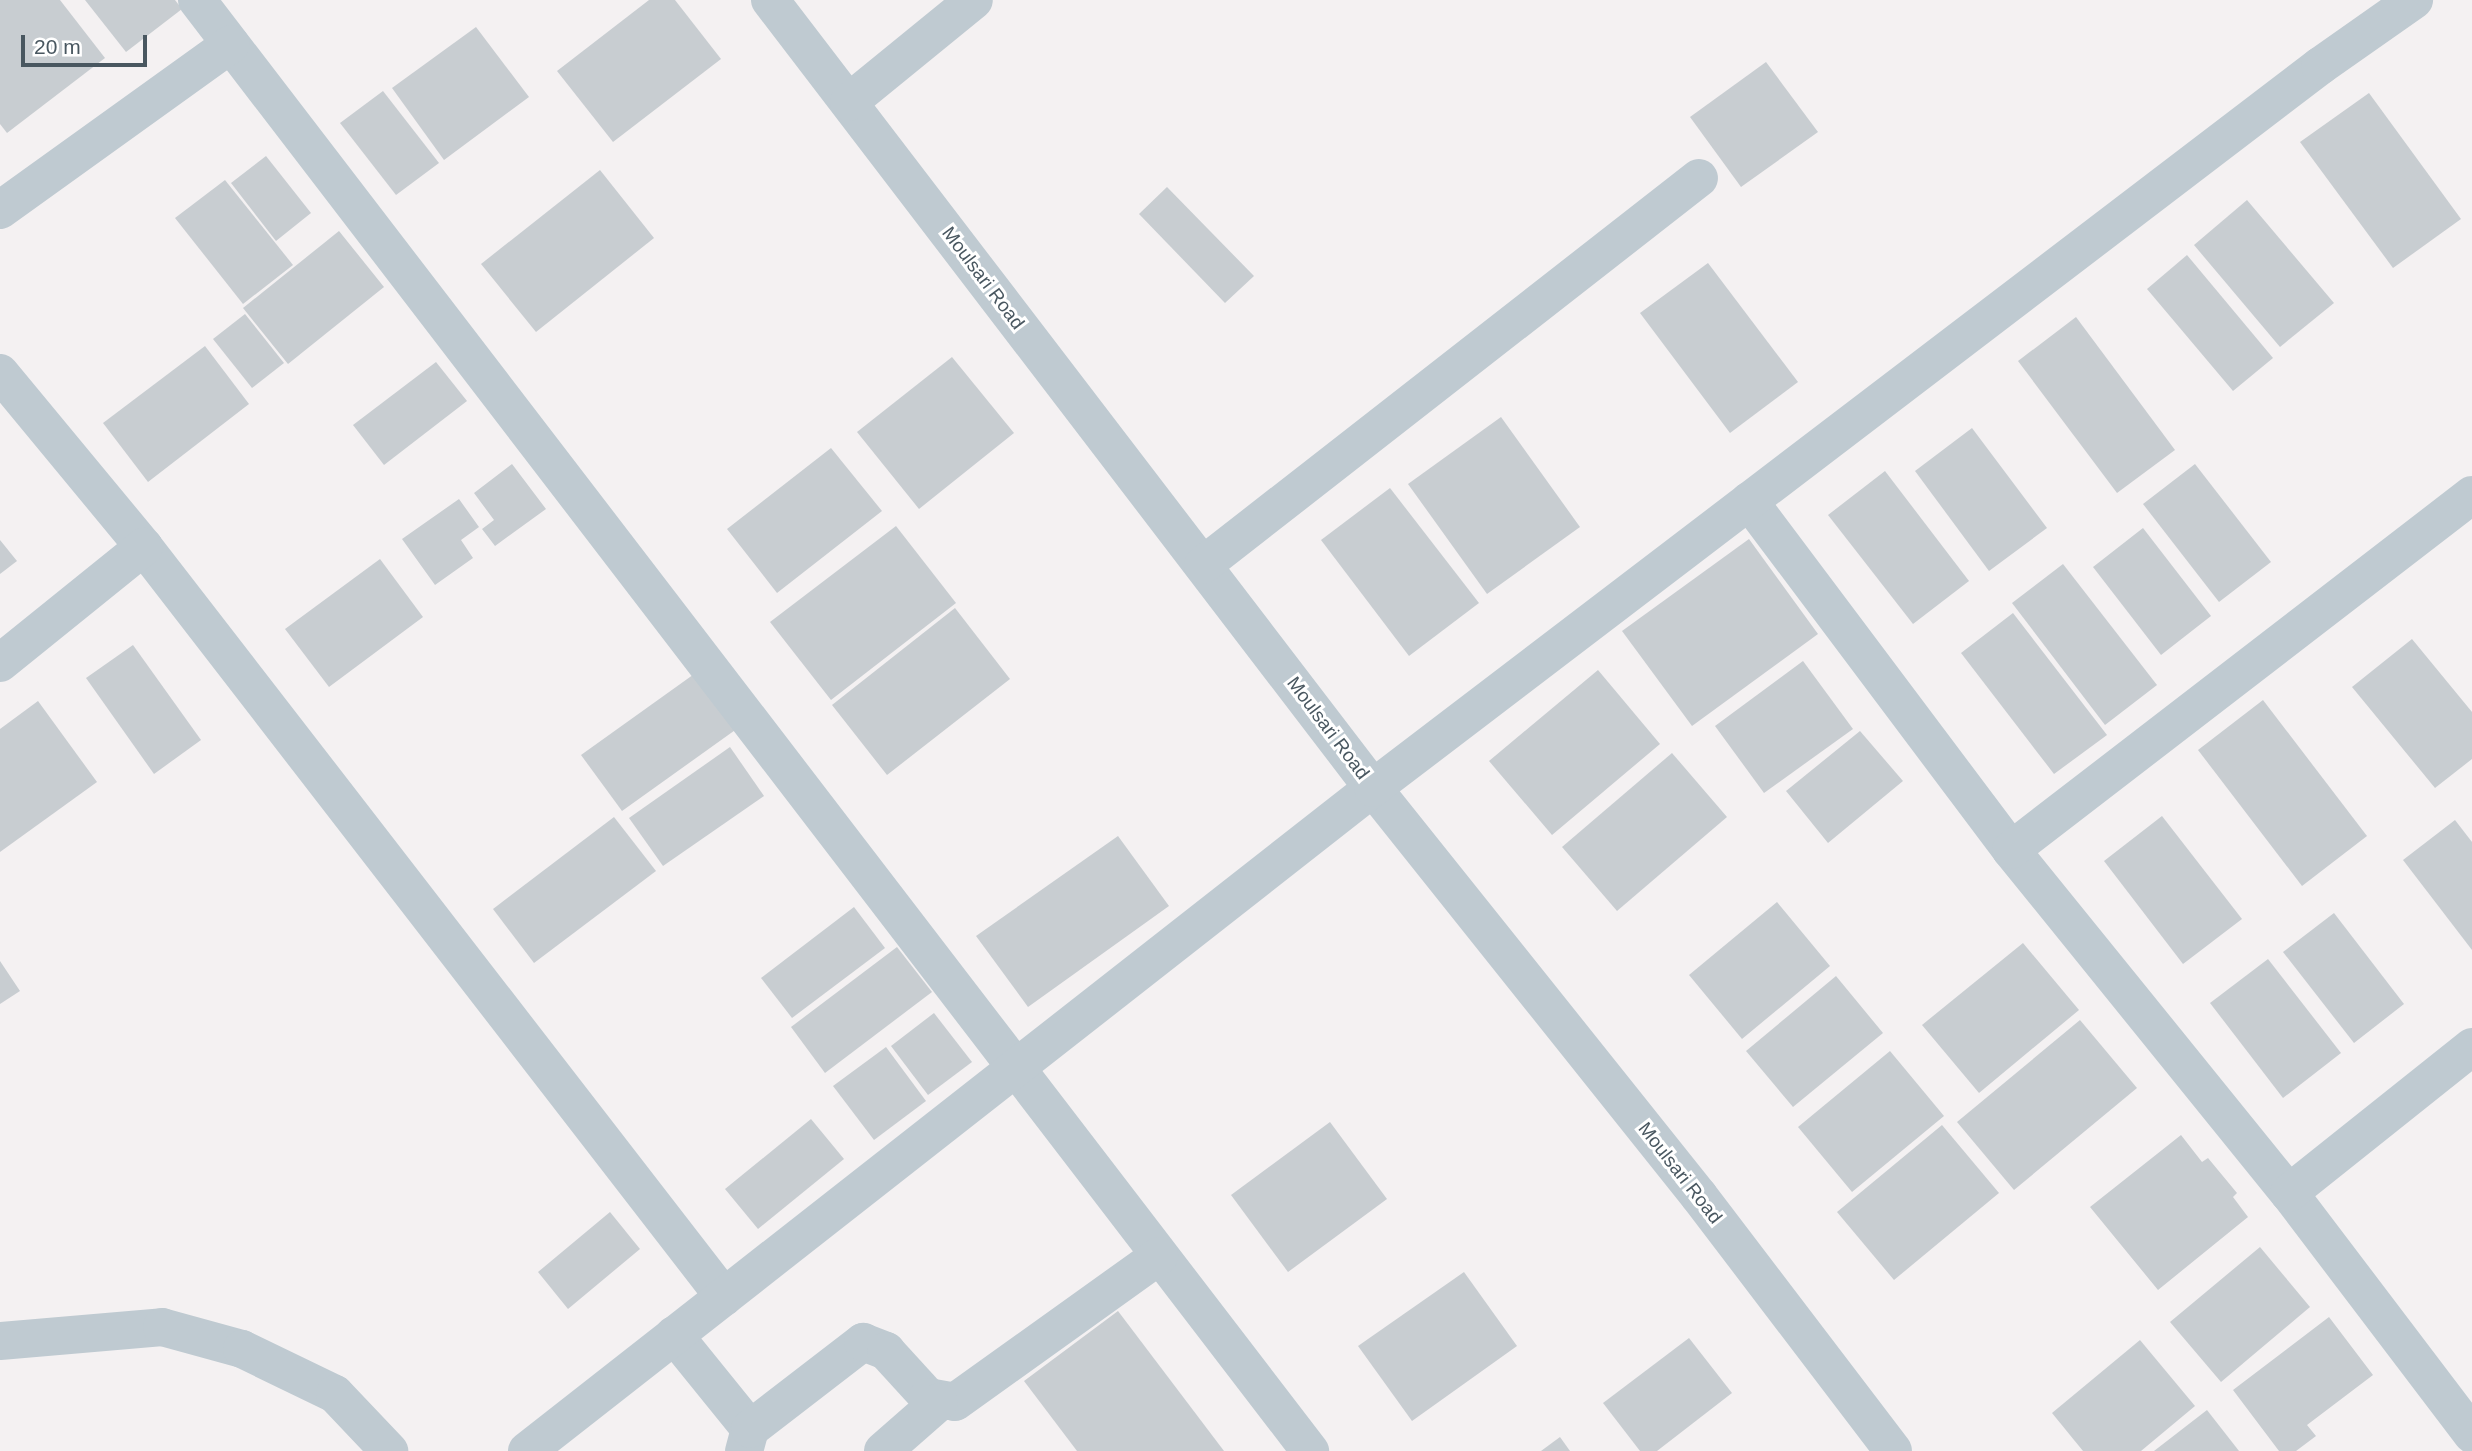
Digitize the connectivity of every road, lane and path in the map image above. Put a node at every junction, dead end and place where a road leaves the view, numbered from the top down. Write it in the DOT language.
graph roads {
  1 [pos="197,0"];
  2 [pos="770,0"];
  3 [pos="974,0"];
  4 [pos="2414,0"];
  5 [pos="231,44"];
  6 [pos="849,102"];
  7 [pos="1699,178"];
  8 [pos="0,211"];
  9 [pos="0,373"];
  10 [pos="2472,495"];
  11 [pos="1749,501"];
  12 [pos="144,547"];
  13 [pos="1203,565"];
  14 [pos="0,663"];
  15 [pos="1373,788"];
  16 [pos="2011,850"];
  17 [pos="2472,1047"];
  18 [pos="1012,1067"];
  19 [pos="2289,1193"];
  20 [pos="1159,1256"];
  21 [pos="724,1297"];
  22 [pos="674,1335"];
  23 [pos="0,1341"];
  24 [pos="939,1402"];
  25 [pos="2472,1434"];
  26 [pos="747,1440"];
  27 [pos="388,1451"];
  28 [pos="527,1451"];
  29 [pos="883,1451"];
  30 [pos="1310,1451"];
  31 [pos="1893,1451"];
  1 -- 5 [label="street"];
  2 -- 6 [label="street, Moulsari Road"];
  3 -- 6 [label="street"];
  4 -- 11 [label="street"];
  5 -- 8 [label="street"];
  5 -- 18 [label="street"];
  6 -- 13 [label="street, Moulsari Road"];
  7 -- 13 [label="street"];
  9 -- 12 [label="street"];
  10 -- 16 [label="street"];
  11 -- 15 [label="street"];
  11 -- 16 [label="street"];
  12 -- 14 [label="street"];
  12 -- 21 [label="street"];
  13 -- 15 [label="street, Moulsari Road"];
  15 -- 18 [label="street"];
  15 -- 31 [label="street, Moulsari Road"];
  16 -- 19 [label="street"];
  17 -- 19 [label="street"];
  18 -- 20 [label="street"];
  18 -- 21 [label="street"];
  19 -- 25 [label="street"];
  20 -- 24 [label="street"];
  20 -- 30 [label="street"];
  21 -- 22 [label="street"];
  22 -- 26 [label="street"];
  22 -- 28 [label="street"];
  23 -- 27 [label="street"];
  24 -- 26 [label="street"];
  24 -- 29 [label="street"];
}
